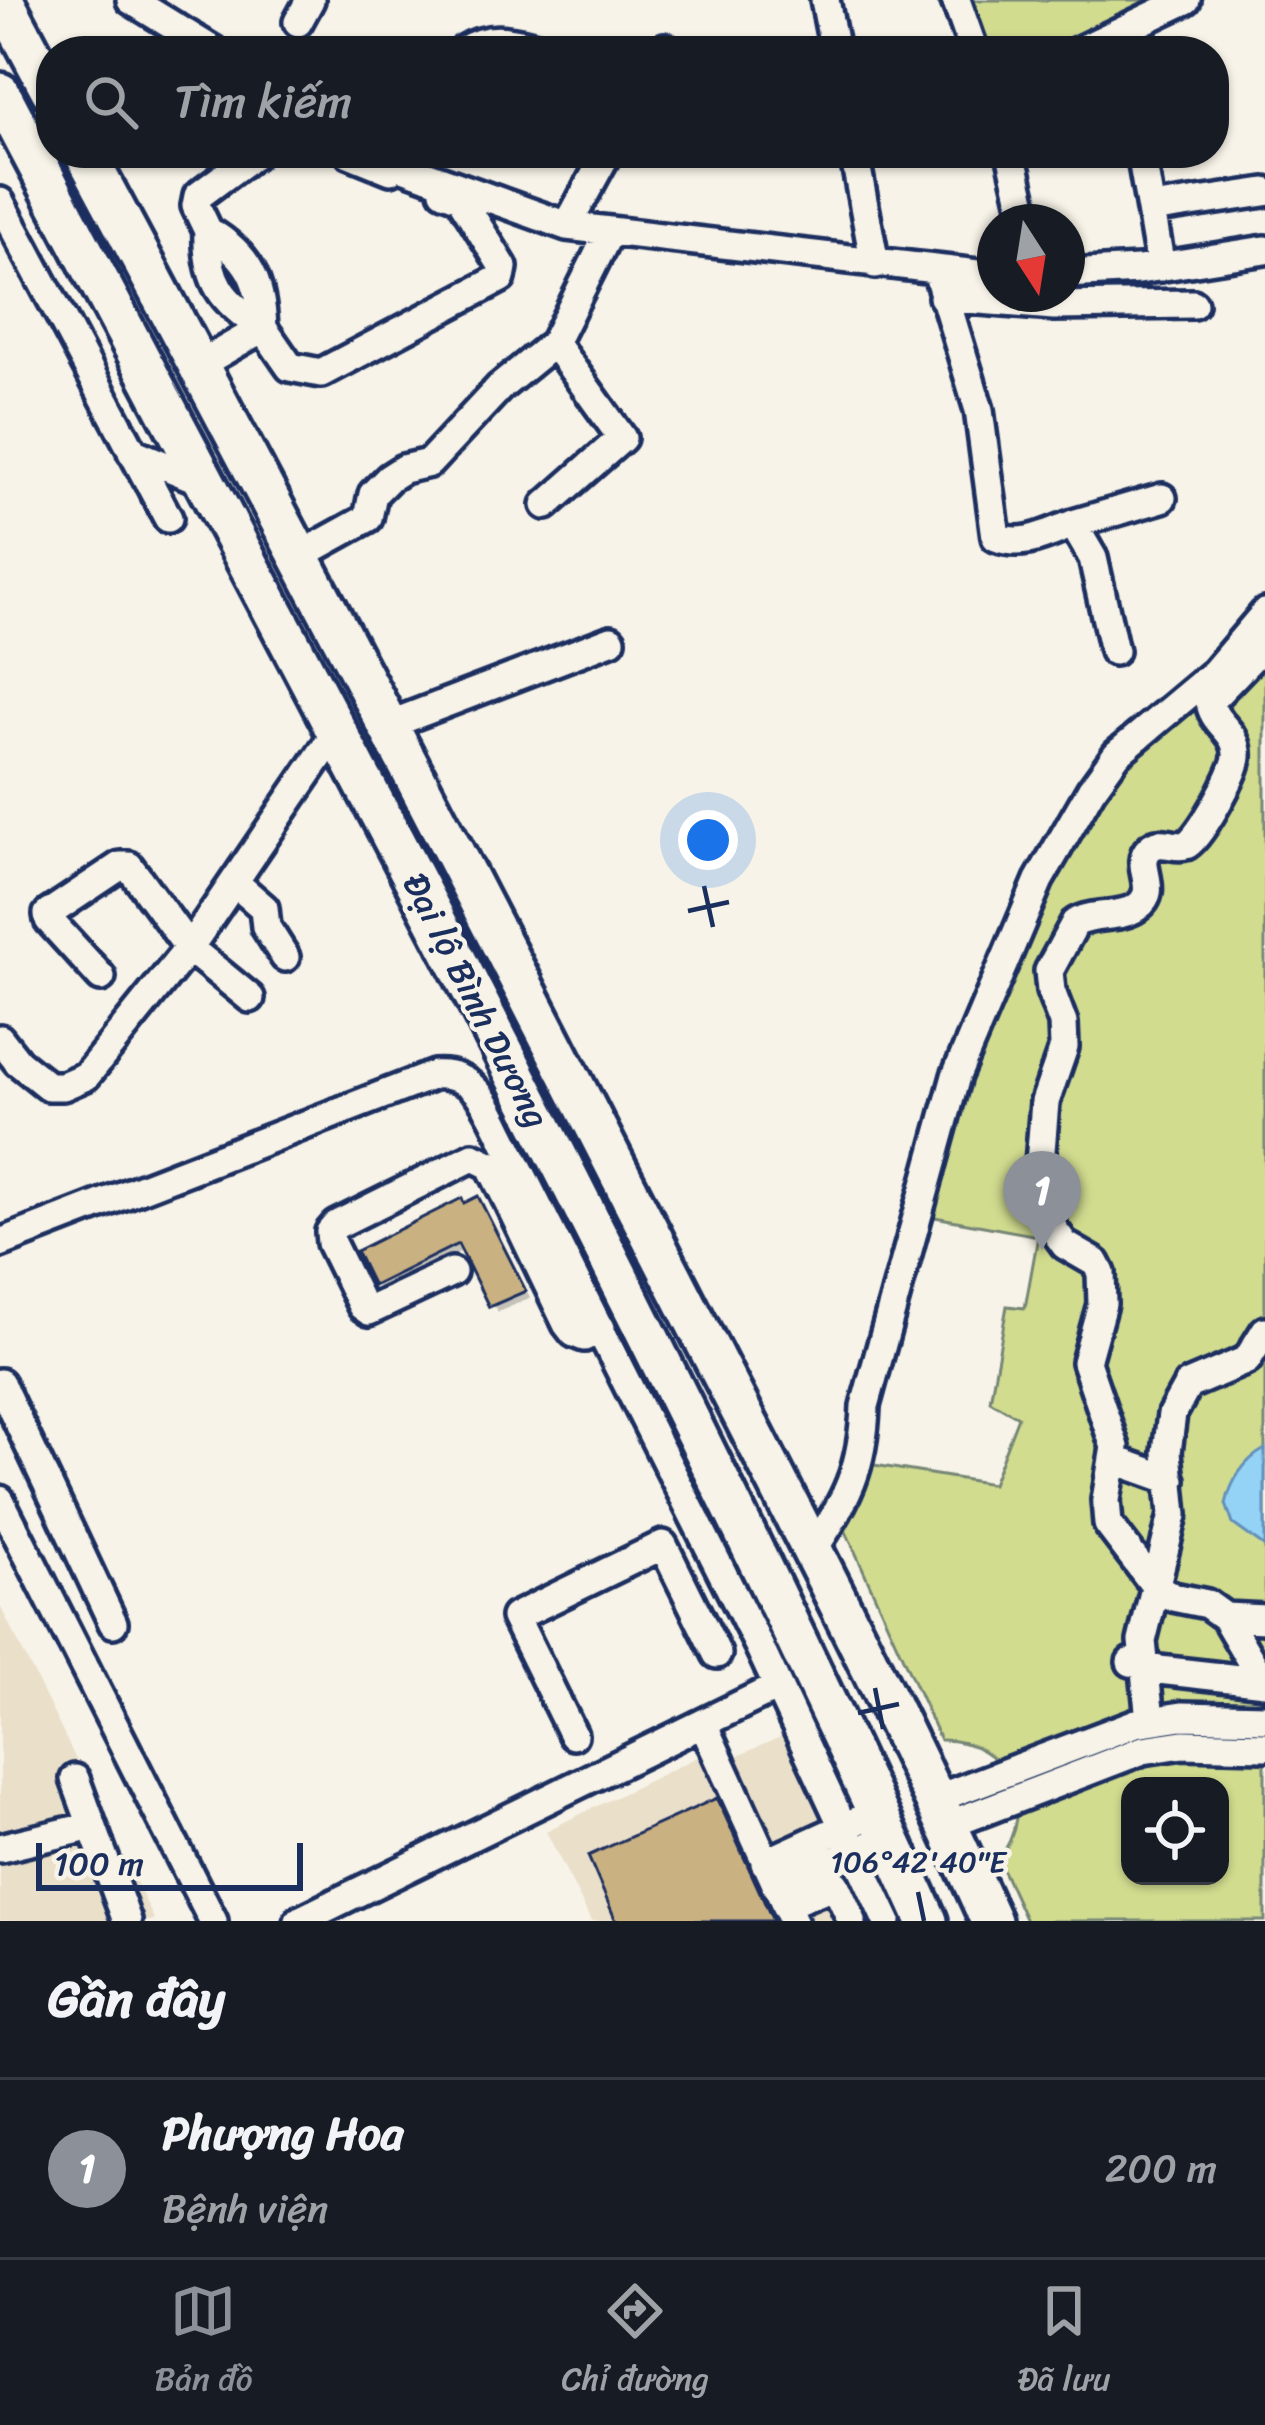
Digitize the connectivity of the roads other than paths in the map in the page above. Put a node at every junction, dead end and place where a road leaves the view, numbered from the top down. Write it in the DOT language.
graph roads {
  1 [pos="3,0"];
  2 [pos="131,0"];
  3 [pos="825,0"];
  4 [pos="956,0"];
  5 [pos="1186,0"];
  6 [pos="190,36"];
  7 [pos="832,36"];
  8 [pos="969,36"];
  9 [pos="1130,36"];
  10 [pos="36,62"];
  11 [pos="0,96"];
  12 [pos="36,163"];
  13 [pos="39,168"];
  14 [pos="93,168"];
  15 [pos="236,168"];
  16 [pos="391,168"];
  17 [pos="412,168"];
  18 [pos="599,168"];
  19 [pos="857,168"];
  20 [pos="1014,168"];
  21 [pos="1144,168"];
  22 [pos="450,189"];
  23 [pos="1265,192"];
  24 [pos="0,202"];
  25 [pos="1023,204"];
  26 [pos="1151,209"];
  27 [pos="567,226"];
  28 [pos="610,231"];
  29 [pos="9,241"];
  30 [pos="1265,250"];
  31 [pos="875,265"];
  32 [pos="1160,267"];
  33 [pos="1085,273"];
  34 [pos="977,279"];
  35 [pos="940,284"];
  36 [pos="1192,304"];
  37 [pos="263,328"];
  38 [pos="554,343"];
  39 [pos="199,365"];
  40 [pos="131,452"];
  41 [pos="207,483"];
  42 [pos="1162,498"];
  43 [pos="546,506"];
  44 [pos="167,518"];
  45 [pos="1073,524"];
  46 [pos="301,555"];
  47 [pos="1265,613"];
  48 [pos="611,640"];
  49 [pos="1265,644"];
  50 [pos="1114,652"];
  51 [pos="391,724"];
  52 [pos="336,732"];
  53 [pos="234,882"];
  54 [pos="189,948"];
  55 [pos="285,957"];
  56 [pos="101,977"];
  57 [pos="250,998"];
  58 [pos="485,1012"];
  59 [pos="0,1039"];
  60 [pos="501,1132"];
  61 [pos="517,1190"];
  62 [pos="0,1243"];
  63 [pos="452,1272"];
  64 [pos="1265,1331"];
  65 [pos="0,1383"];
  66 [pos="1115,1460"];
  67 [pos="1171,1480"];
  68 [pos="0,1500"];
  69 [pos="700,1526"];
  70 [pos="68,1532"];
  71 [pos="664,1545"];
  72 [pos="812,1551"];
  73 [pos="26,1552"];
  74 [pos="1156,1587"];
  75 [pos="1225,1617"];
  76 [pos="1265,1619"];
  77 [pos="113,1623"];
  78 [pos="717,1654"];
  79 [pos="1137,1664"];
  80 [pos="1264,1682"];
  81 [pos="777,1687"];
  82 [pos="1265,1718"];
  83 [pos="1150,1720"];
  84 [pos="703,1724"];
  85 [pos="573,1736"];
  86 [pos="1265,1746"];
  87 [pos="75,1779"];
  88 [pos="942,1812"];
  89 [pos="92,1826"];
  90 [pos="860,1838"];
  91 [pos="0,1848"];
  92 [pos="780,1894"];
  93 [pos="127,1921"];
  94 [pos="213,1921"];
  95 [pos="299,1921"];
  96 [pos="852,1921"];
  97 [pos="862,1921"];
  98 [pos="887,1921"];
  99 [pos="927,1921"];
  100 [pos="992,1921"];
  1 -- 10 [label="highway"];
  2 -- 6 [label="street"];
  3 -- 7 [label="street"];
  4 -- 8 [label="street"];
  5 -- 9 [label="street"];
  11 -- 12 [label="highway, Đại lộ Bình Dương"];
  13 -- 41 [label="highway, Đại lộ Bình Dương"];
  14 -- 39 [label="highway, Đại lộ Bình Dương"];
  15 -- 37 [label="street"];
  16 -- 22 [label="street"];
  17 -- 22 [label="street"];
  18 -- 27 [label="street"];
  19 -- 31 [label="street"];
  20 -- 25 [label="street"];
  21 -- 26 [label="street"];
  22 -- 27 [label="street"];
  22 -- 37 [label="street"];
  23 -- 26 [label="street"];
  24 -- 29 [label="street"];
  26 -- 32 [label="street"];
  27 -- 28 [label="street"];
  28 -- 31 [label="street"];
  28 -- 38 [label="street"];
  29 -- 40 [label="street"];
  30 -- 32 [label="street"];
  31 -- 35 [label="street"];
  32 -- 33 [label="street"];
  34 -- 35 [label="street"];
  35 -- 36 [label="street"];
  35 -- 45 [label="street"];
  37 -- 39 [label="street"];
  38 -- 43 [label="street"];
  38 -- 46 [label="street"];
  39 -- 46 [label="highway, Đại lộ Bình Dương"];
  40 -- 41 [label="street"];
  40 -- 44 [label="street"];
  41 -- 52 [label="highway, Đại lộ Bình Dương"];
  42 -- 45 [label="street"];
  45 -- 50 [label="street"];
  46 -- 51 [label="highway, Đại lộ Bình Dương"];
  47 -- 72 [label="street"];
  48 -- 51 [label="street"];
  49 -- 66 [label="street"];
  51 -- 72 [label="highway, Đại lộ Bình Dương"];
  52 -- 53 [label="street"];
  52 -- 58 [label="highway, Đại lộ Bình Dương"];
  53 -- 54 [label="street"];
  53 -- 55 [label="street"];
  54 -- 56 [label="street"];
  54 -- 57 [label="street"];
  54 -- 59 [label="street"];
  58 -- 60 [label="street"];
  58 -- 90 [label="highway, Đại lộ Bình Dương"];
  60 -- 61 [label="street"];
  60 -- 62 [label="street"];
  61 -- 63 [label="street"];
  61 -- 69 [label="street"];
  64 -- 67 [label="street"];
  65 -- 70 [label="street"];
  66 -- 67 [label="street"];
  66 -- 74 [label="street"];
  67 -- 74 [label="street"];
  68 -- 73 [label="street"];
  69 -- 71 [label="street"];
  69 -- 81 [label="street"];
  70 -- 73 [label="street"];
  70 -- 77 [label="street"];
  71 -- 78 [label="street"];
  71 -- 85 [label="street"];
  72 -- 88 [label="highway, Đại lộ Bình Dương"];
  73 -- 94 [label="street"];
  74 -- 75 [label="street"];
  74 -- 79 [label="street"];
  75 -- 76 [label="street"];
  75 -- 80 [label="street"];
  79 -- 80 [label="street"];
  79 -- 83 [label="street"];
  81 -- 84 [label="street"];
  81 -- 90 [label="street"];
  82 -- 83 [label="street"];
  83 -- 88 [label="street"];
  84 -- 92 [label="street"];
  84 -- 95 [label="street"];
  86 -- 88 [label="street"];
  87 -- 89 [label="street"];
  88 -- 100 [label="highway, Đại lộ Bình Dương"];
  89 -- 91 [label="street"];
  89 -- 93 [label="street"];
  90 -- 92 [label="street"];
  90 -- 97 [label="street"];
  90 -- 98 [label="street"];
  90 -- 99 [label="highway, Đại lộ Bình Dương"];
  92 -- 96 [label="street"];
}
